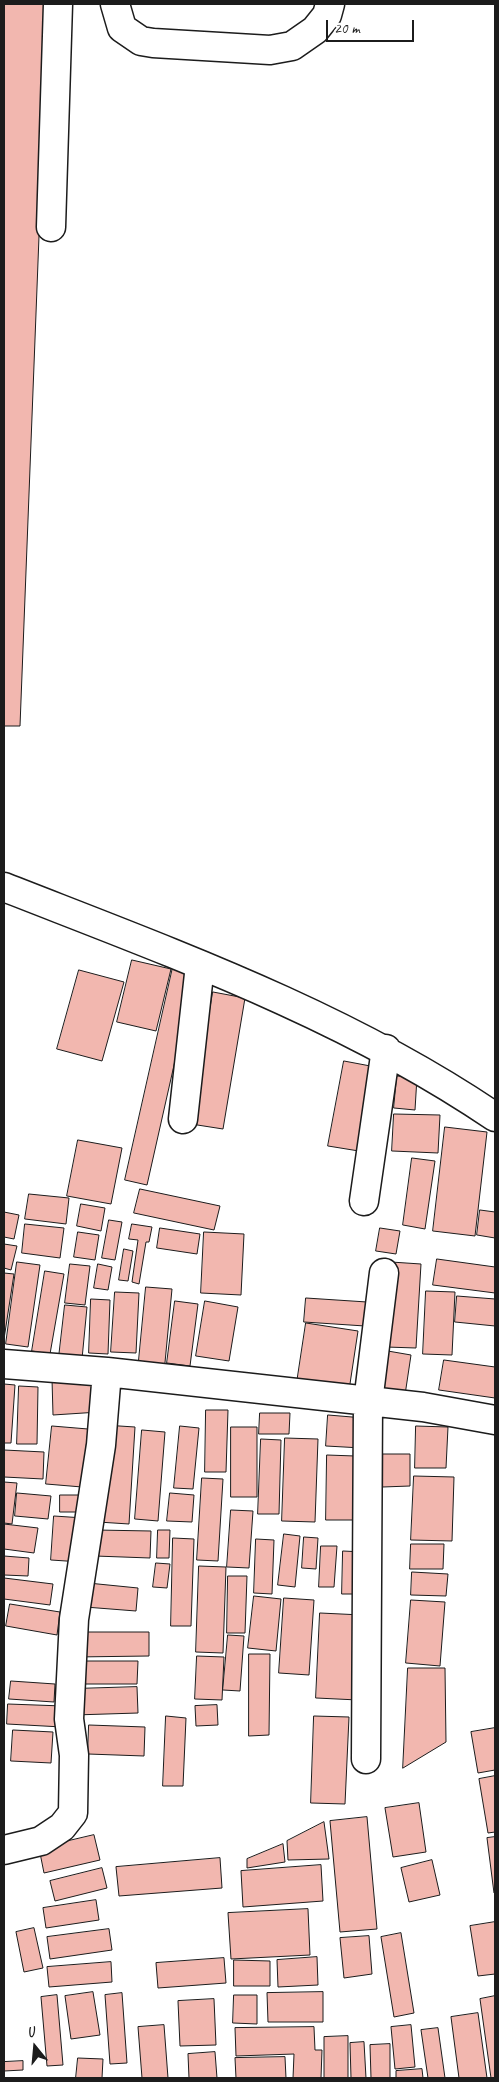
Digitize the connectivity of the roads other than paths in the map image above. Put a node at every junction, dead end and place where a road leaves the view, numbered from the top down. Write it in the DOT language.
graph roads {
  1 [pos="58,4"];
  2 [pos="115,4"];
  3 [pos="330,4"];
  4 [pos="50,227"];
  5 [pos="4,887"];
  6 [pos="199,975"];
  7 [pos="385,1061"];
  8 [pos="495,1117"];
  9 [pos="183,1119"];
  10 [pos="364,1201"];
  11 [pos="384,1273"];
  12 [pos="4,1364"];
  13 [pos="107,1372"];
  14 [pos="368,1402"];
  15 [pos="495,1420"];
  16 [pos="366,1758"];
  17 [pos="4,1850"];
  1 -- 4 [label="street"];
  2 -- 3 [label="street"];
  5 -- 6 [label="street"];
  6 -- 7 [label="street"];
  6 -- 9 [label="street"];
  7 -- 8 [label="street"];
  7 -- 10 [label="street"];
  11 -- 14 [label="street"];
  12 -- 13 [label="street"];
  13 -- 14 [label="street"];
  13 -- 17 [label="street"];
  14 -- 15 [label="street"];
  14 -- 16 [label="street"];
}
